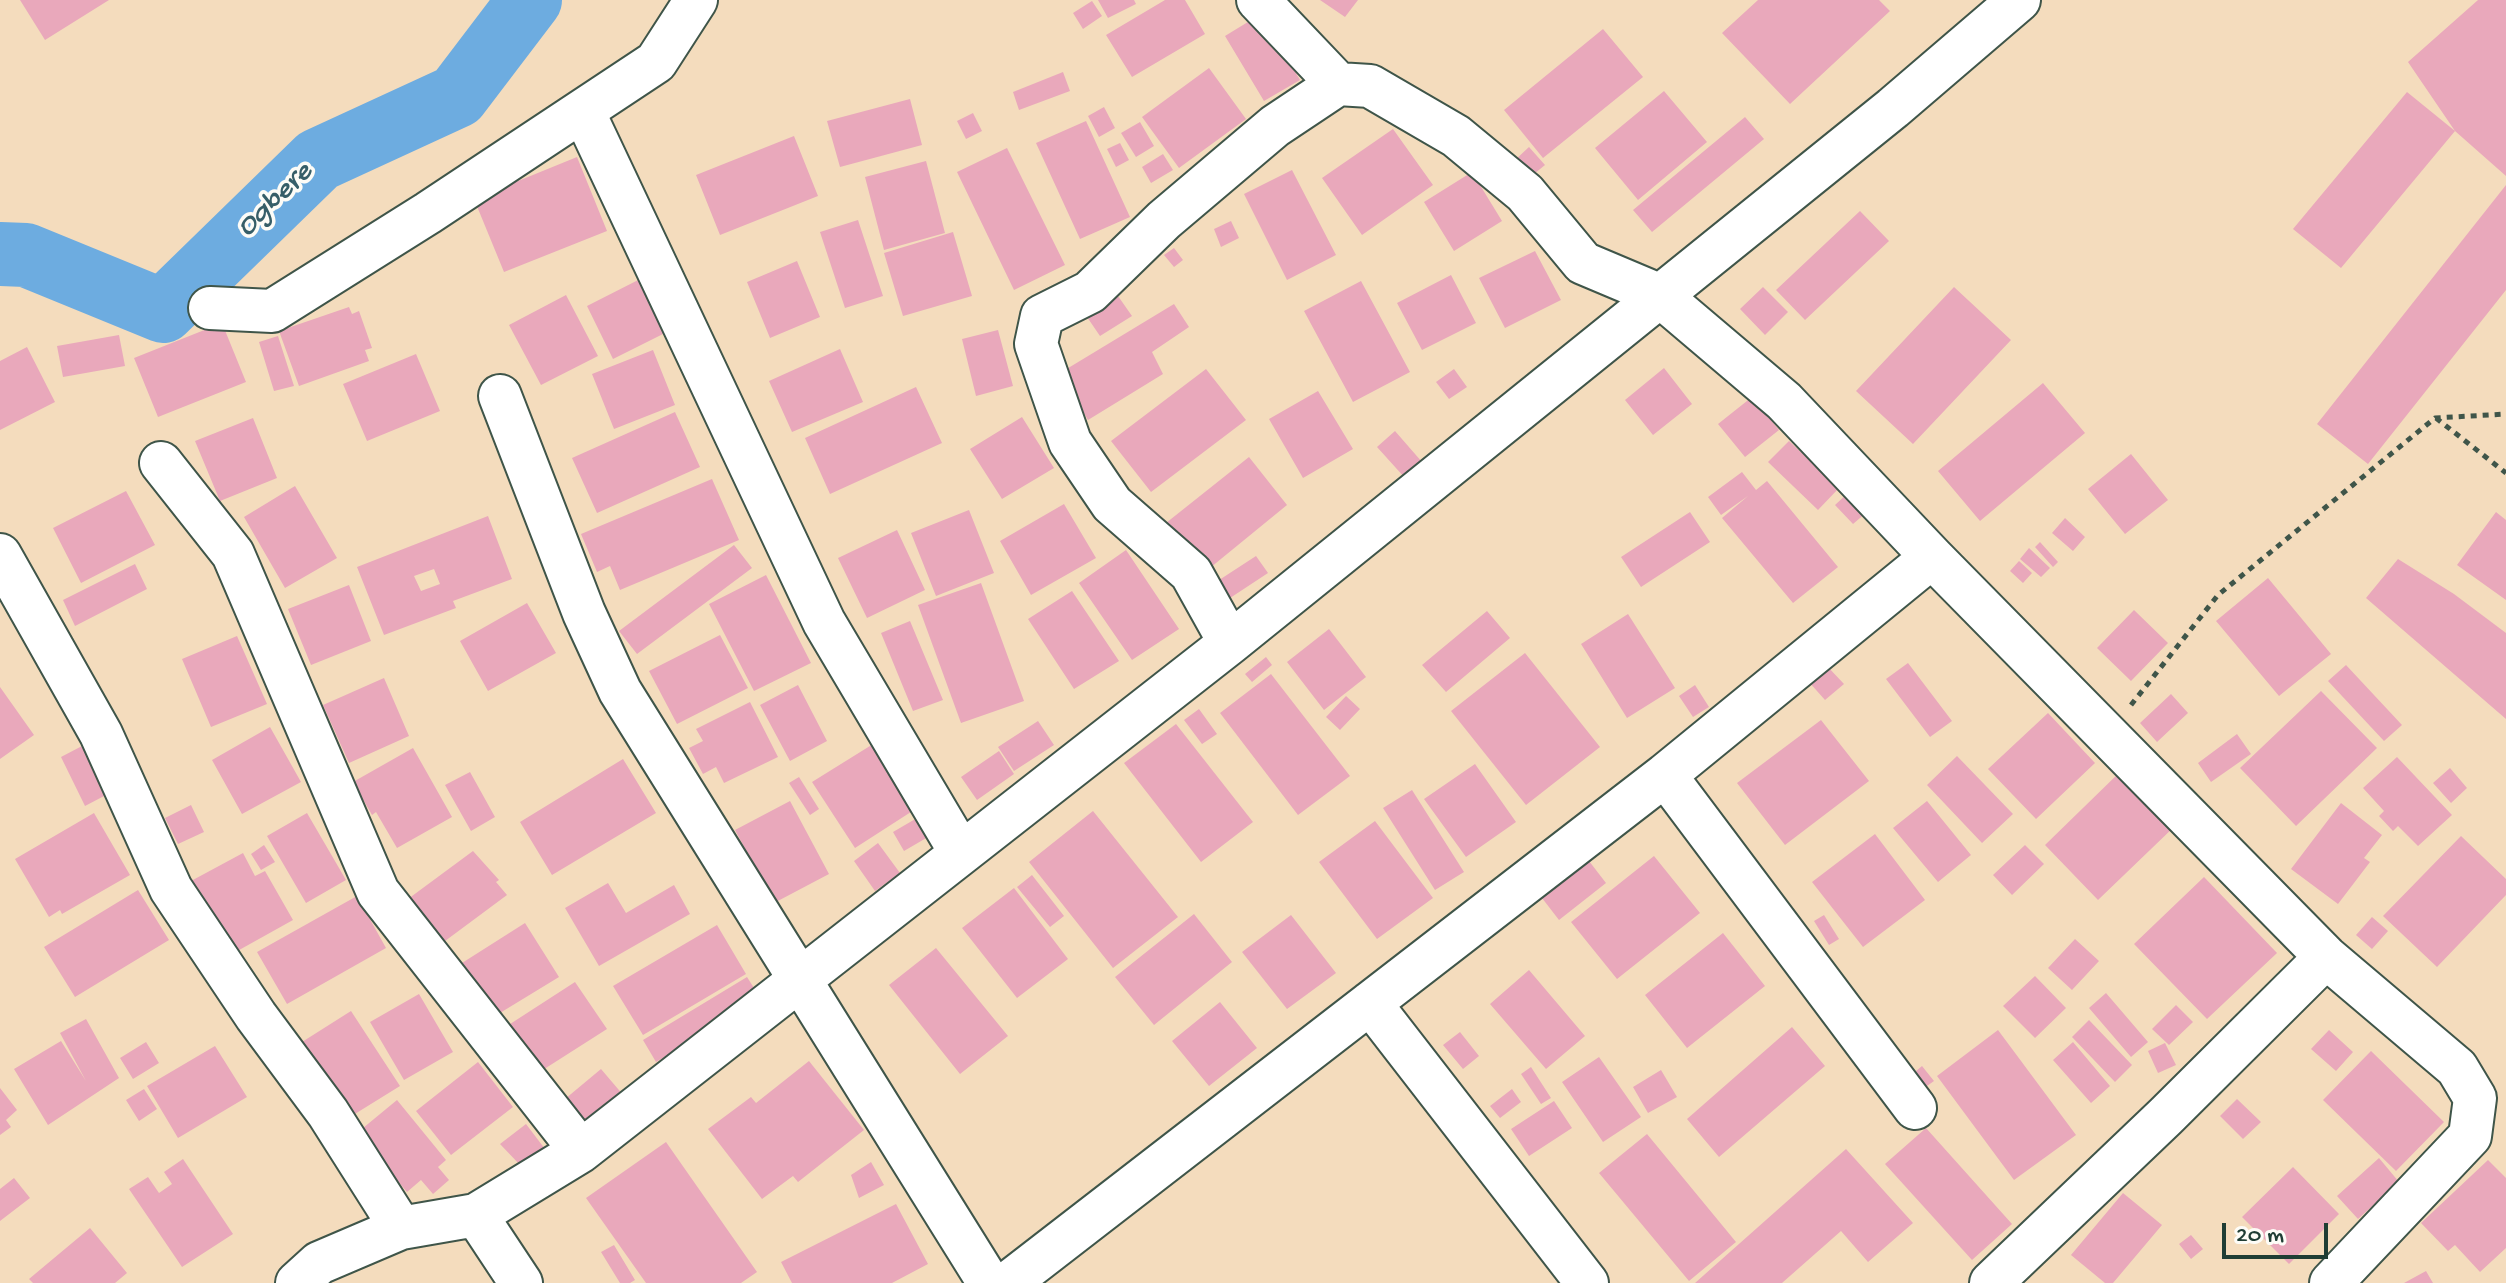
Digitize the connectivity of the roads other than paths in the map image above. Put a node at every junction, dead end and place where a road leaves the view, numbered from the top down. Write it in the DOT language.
graph roads {
  1 [pos="696,0"];
  2 [pos="1258,0"];
  3 [pos="2019,0"];
  4 [pos="1338,84"];
  5 [pos="583,111"];
  6 [pos="1659,295"];
  7 [pos="210,308"];
  8 [pos="500,396"];
  9 [pos="161,463"];
  10 [pos="0,555"];
  11 [pos="1932,557"];
  12 [pos="1230,643"];
  13 [pos="1665,775"];
  14 [pos="961,853"];
  15 [pos="2326,957"];
  16 [pos="799,978"];
  17 [pos="1370,1003"];
  18 [pos="1915,1108"];
  19 [pos="581,1151"];
  20 [pos="476,1215"];
  21 [pos="401,1228"];
  22 [pos="297,1283"];
  23 [pos="521,1283"];
  24 [pos="989,1283"];
  25 [pos="1008,1283"];
  26 [pos="1587,1283"];
  27 [pos="1991,1283"];
  28 [pos="2331,1283"];
  1 -- 5 [label="street"];
  2 -- 4 [label="street"];
  3 -- 6 [label="street"];
  4 -- 6 [label="street"];
  4 -- 12 [label="street"];
  5 -- 7 [label="street"];
  5 -- 14 [label="street"];
  6 -- 11 [label="street"];
  6 -- 12 [label="street"];
  8 -- 16 [label="street"];
  9 -- 19 [label="street"];
  10 -- 21 [label="street"];
  11 -- 13 [label="street"];
  11 -- 15 [label="street"];
  12 -- 14 [label="street"];
  13 -- 17 [label="street"];
  13 -- 18 [label="street"];
  14 -- 16 [label="street"];
  15 -- 27 [label="street"];
  15 -- 28 [label="street"];
  16 -- 19 [label="street"];
  16 -- 24 [label="street"];
  17 -- 25 [label="street"];
  17 -- 26 [label="street"];
  19 -- 20 [label="street"];
  20 -- 21 [label="street"];
  20 -- 23 [label="street"];
  21 -- 22 [label="street"];
}
